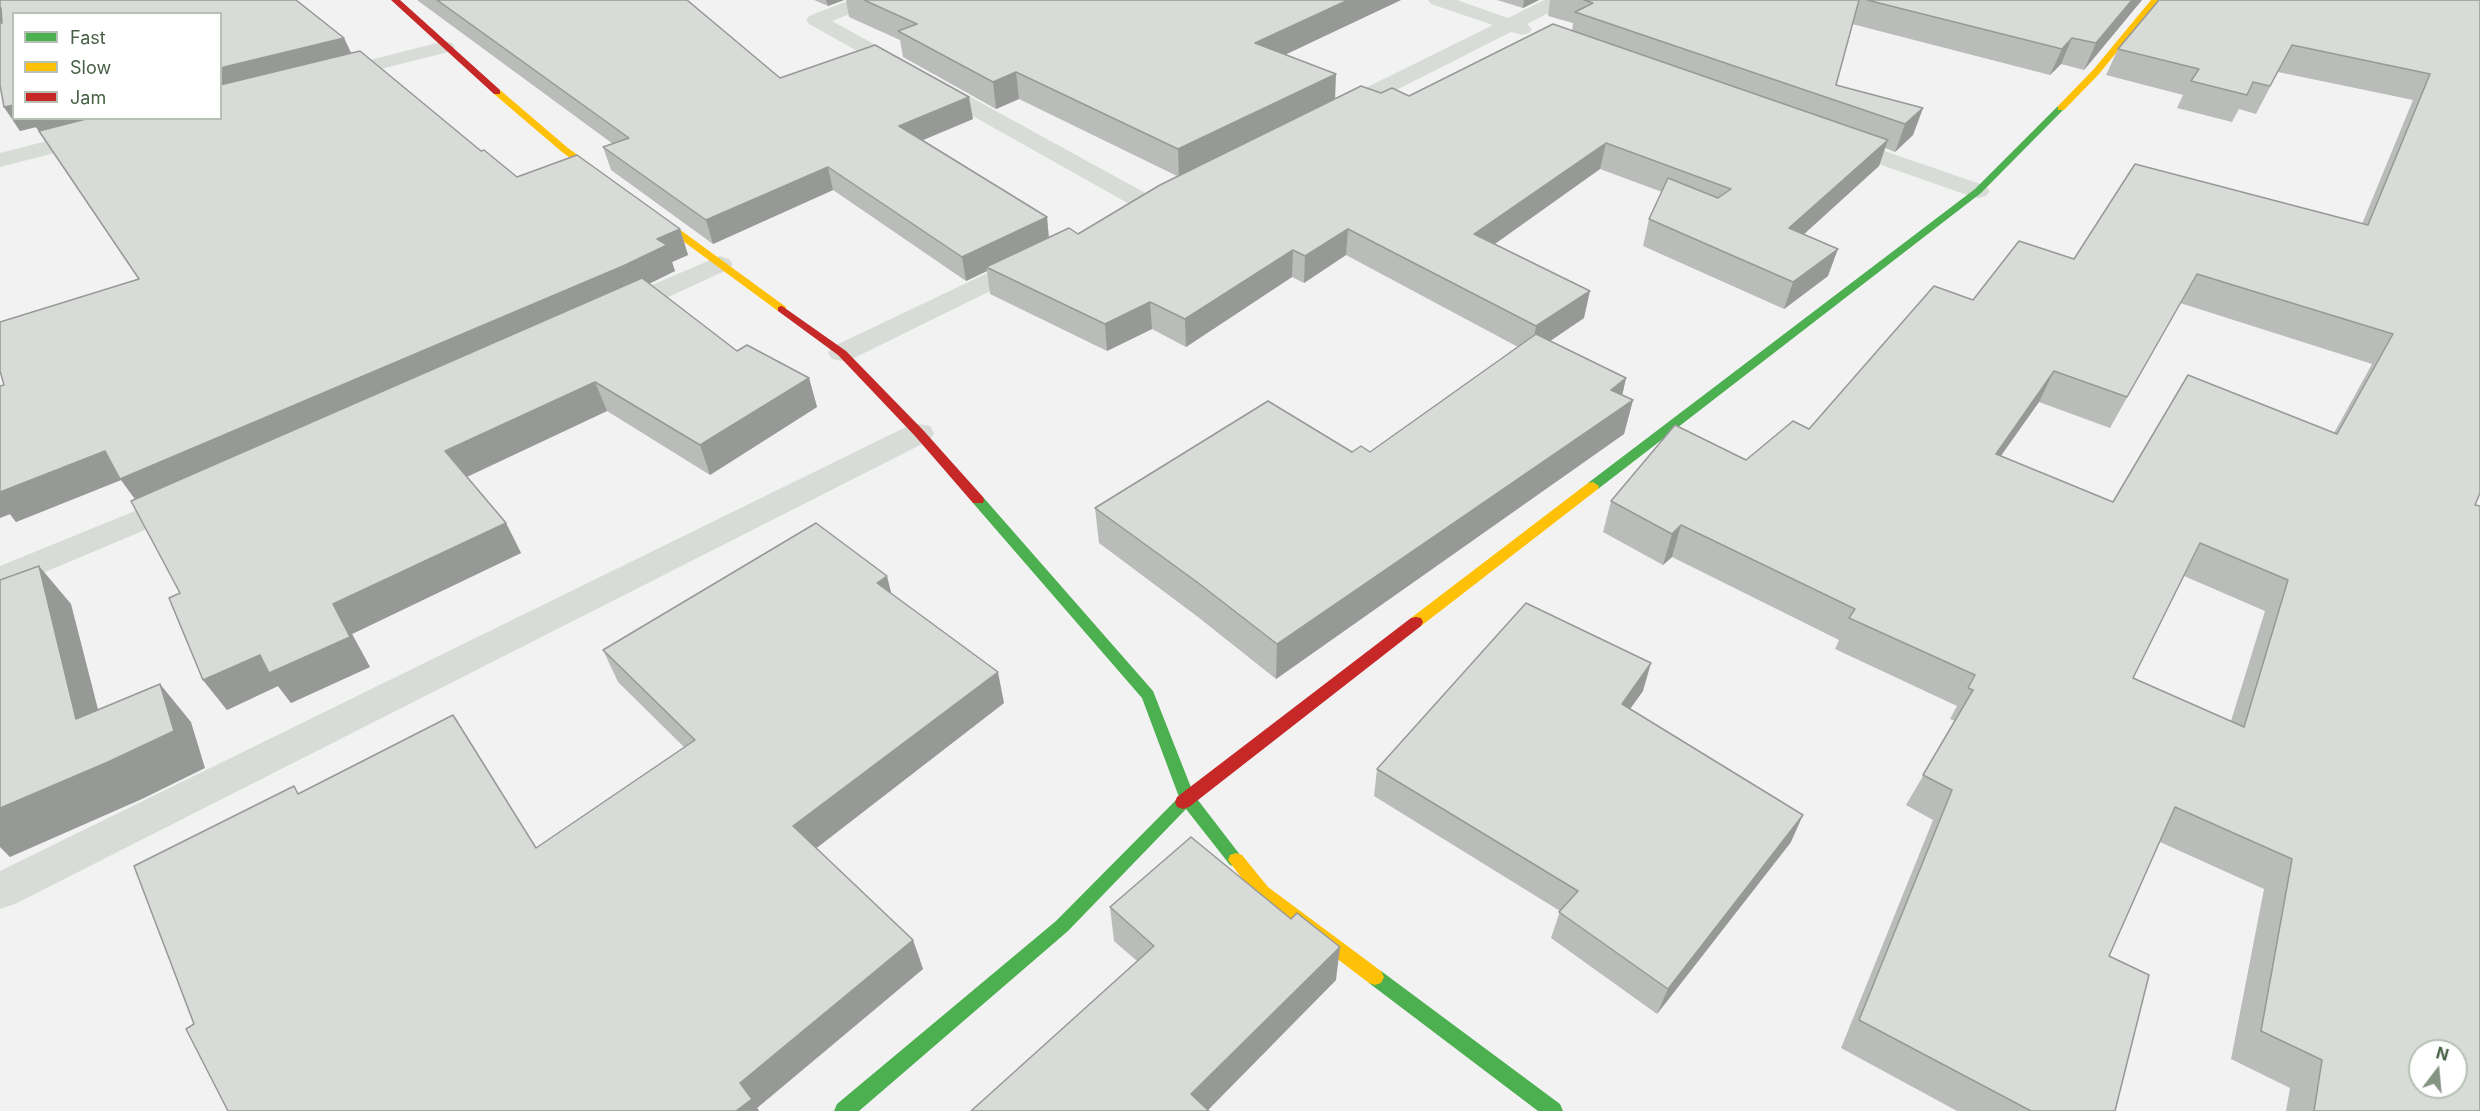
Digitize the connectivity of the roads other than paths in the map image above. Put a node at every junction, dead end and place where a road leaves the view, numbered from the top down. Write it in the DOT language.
graph roads {
  1 [pos="395,0"];
  2 [pos="868,0"];
  3 [pos="1438,0"];
  4 [pos="1559,0"];
  5 [pos="2155,0"];
  6 [pos="1512,25"];
  7 [pos="1545,37"];
  8 [pos="445,47"];
  9 [pos="310,81"];
  10 [pos="156,120"];
  11 [pos="1320,120"];
  12 [pos="1823,136"];
  13 [pos="0,160"];
  14 [pos="1978,191"];
  15 [pos="1149,205"];
  16 [pos="1054,251"];
  17 [pos="720,264"];
  18 [pos="591,321"];
  19 [pos="843,353"];
  20 [pos="919,433"];
  21 [pos="214,489"];
  22 [pos="0,579"];
  23 [pos="1187,798"];
  24 [pos="0,891"];
  25 [pos="844,1111"];
  26 [pos="1553,1111"];
  1 -- 8 [label="street"];
  2 -- 15 [label="street"];
  3 -- 6 [label="street"];
  4 -- 6 [label="street"];
  5 -- 14 [label="street"];
  6 -- 7 [label="street"];
  6 -- 11 [label="street"];
  8 -- 9 [label="street"];
  8 -- 17 [label="street"];
  10 -- 13 [label="street"];
  12 -- 14 [label="street"];
  14 -- 23 [label="street"];
  16 -- 19 [label="street"];
  17 -- 18 [label="street"];
  17 -- 19 [label="street"];
  19 -- 20 [label="street"];
  20 -- 23 [label="street"];
  20 -- 24 [label="street"];
  21 -- 22 [label="street"];
  23 -- 25 [label="street"];
  23 -- 26 [label="street"];
}
